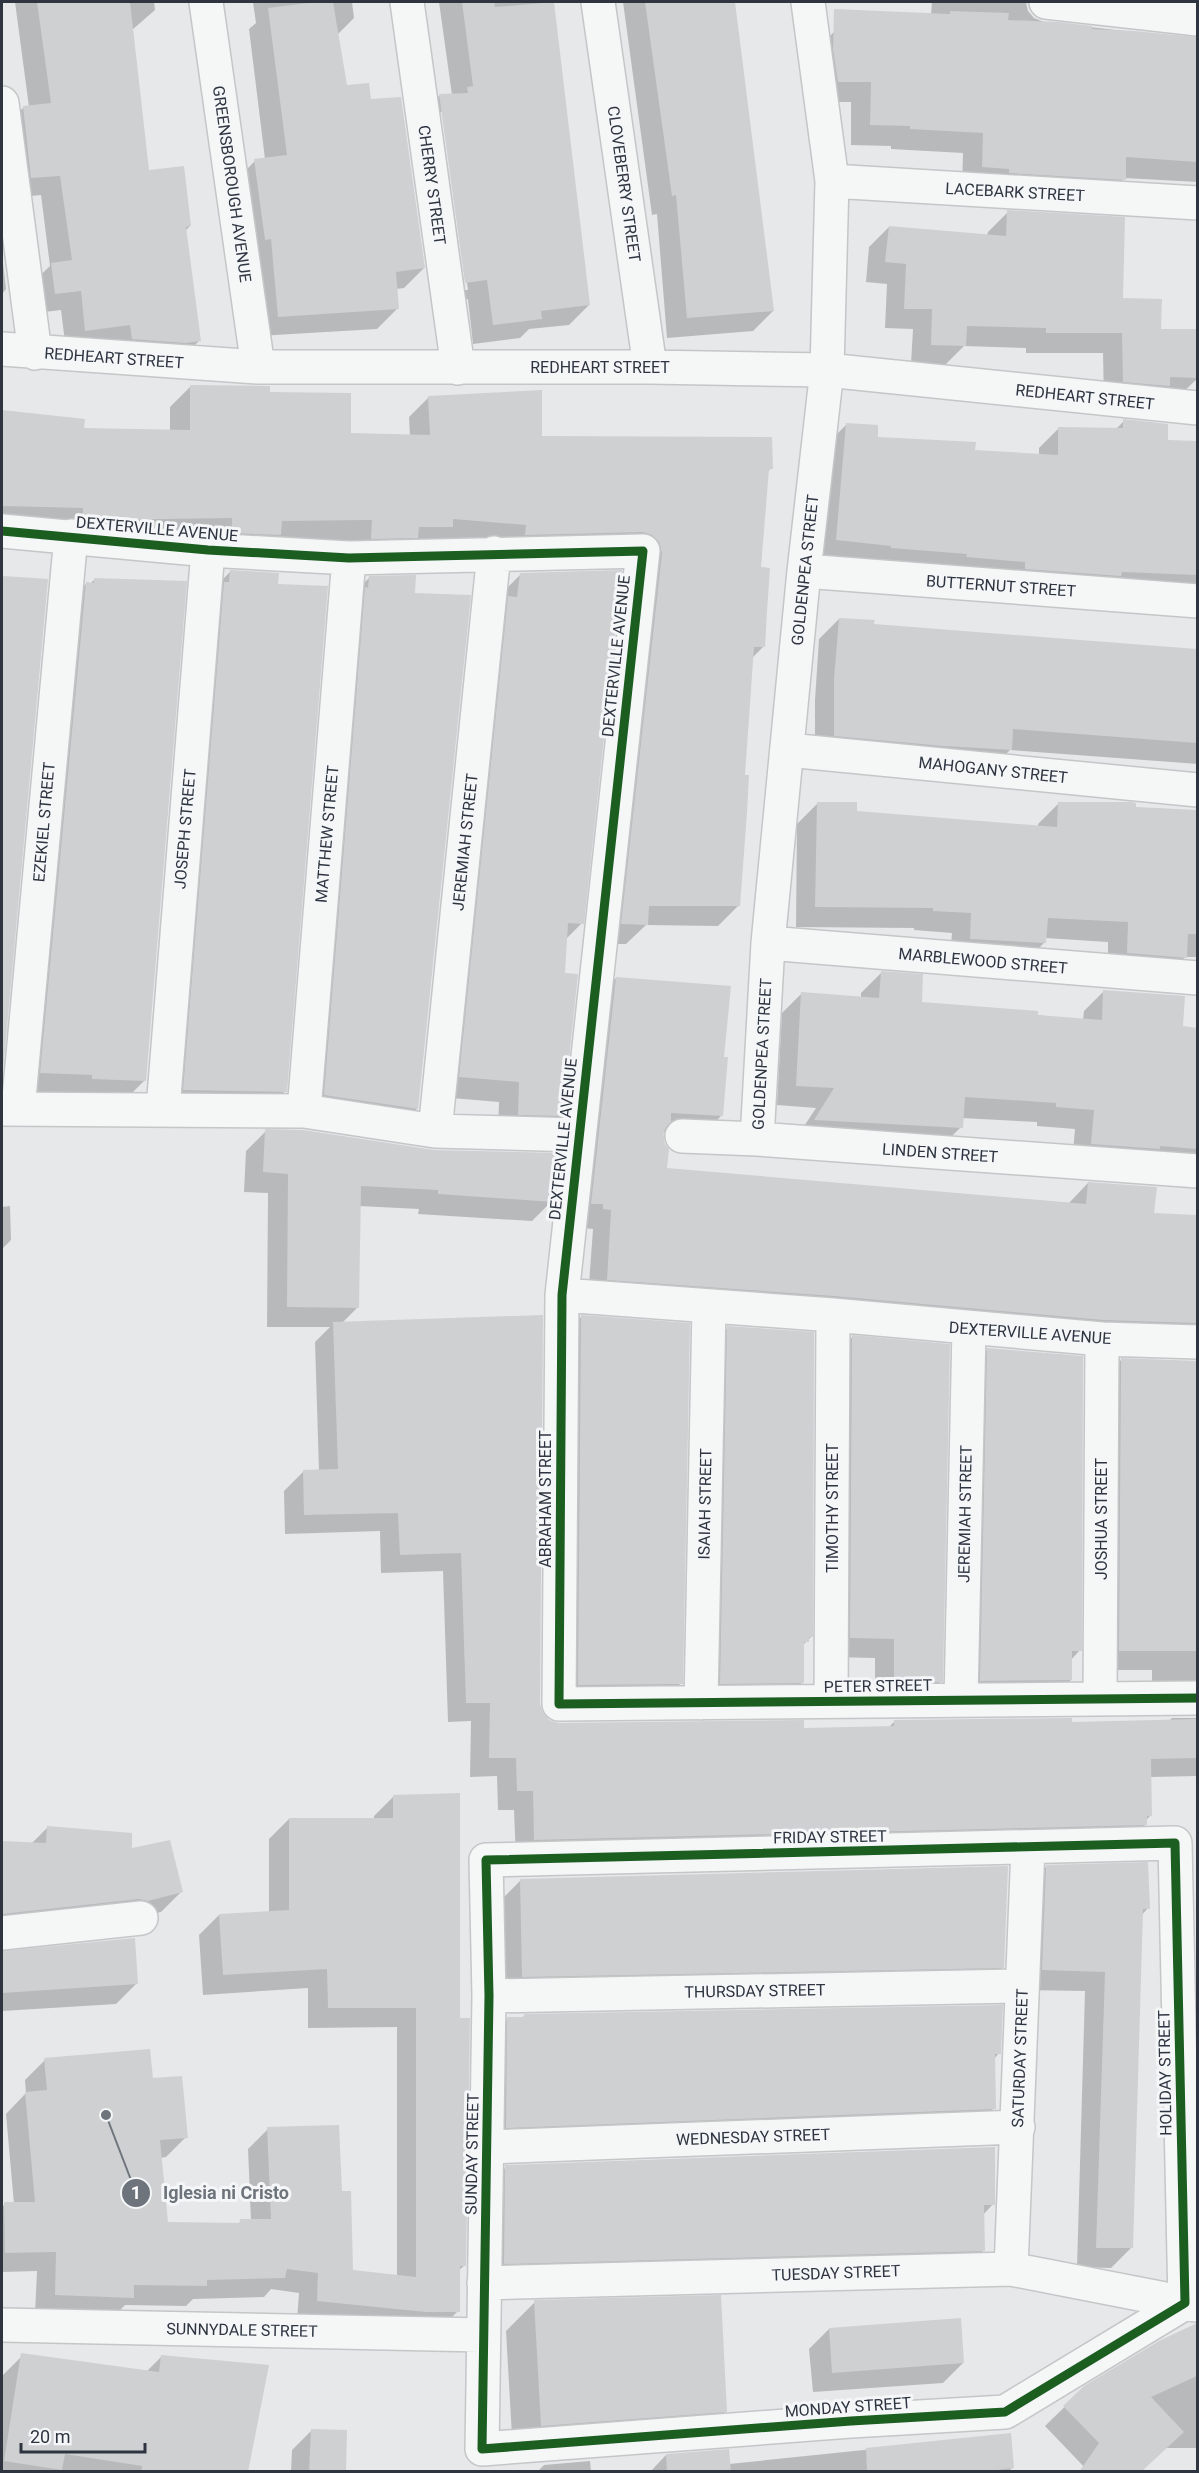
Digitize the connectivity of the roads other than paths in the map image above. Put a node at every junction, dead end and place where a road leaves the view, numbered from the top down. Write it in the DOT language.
graph roads {
  1 [pos="206,2"];
  2 [pos="407,2"];
  3 [pos="598,2"];
  4 [pos="808,2"];
  5 [pos="1046,2"];
  6 [pos="1197,19"];
  7 [pos="2,103"];
  8 [pos="832,181"];
  9 [pos="1197,203"];
  10 [pos="2,349"];
  11 [pos="34,353"];
  12 [pos="258,367"];
  13 [pos="650,367"];
  14 [pos="458,368"];
  15 [pos="827,370"];
  16 [pos="1197,408"];
  17 [pos="2,531"];
  18 [pos="71,536"];
  19 [pos="208,550"];
  20 [pos="494,553"];
  21 [pos="349,558"];
  22 [pos="804,571"];
  23 [pos="1197,601"];
  24 [pos="788,750"];
  25 [pos="1197,790"];
  26 [pos="768,944"];
  27 [pos="1197,978"];
  28 [pos="10,1109"];
  29 [pos="163,1109"];
  30 [pos="304,1111"];
  31 [pos="435,1131"];
  32 [pos="578,1135"];
  33 [pos="682,1136"];
  34 [pos="757,1139"];
  35 [pos="1197,1171"];
  36 [pos="562,1295"];
  37 [pos="709,1306"];
  38 [pos="833,1315"];
  39 [pos="969,1329"];
  40 [pos="1102,1339"];
  41 [pos="1197,1342"];
  42 [pos="1197,1698"];
  43 [pos="1101,1699"];
  44 [pos="961,1700"];
  45 [pos="831,1701"];
  46 [pos="701,1703"];
  47 [pos="559,1704"];
  48 [pos="1175,1843"];
  49 [pos="1028,1847"];
  50 [pos="486,1860"];
  51 [pos="141,1918"];
  52 [pos="2,1933"];
  53 [pos="1022,1986"];
  54 [pos="489,1996"];
  55 [pos="1018,2127"];
  56 [pos="488,2148"];
  57 [pos="1011,2268"];
  58 [pos="484,2283"];
  59 [pos="1191,2304"];
  60 [pos="2,2325"];
  61 [pos="482,2335"];
  62 [pos="482,2449"];
  1 -- 12 [label="street, GREENSBOROUGH AVENUE"];
  2 -- 14 [label="street, CHERRY STREET"];
  3 -- 13 [label="street, CLOVEBERRY STREET"];
  4 -- 8 [label="street, GOLDENPEA STREET"];
  5 -- 6 [label="street"];
  7 -- 11 [label="street"];
  8 -- 9 [label="street, LACEBARK STREET"];
  8 -- 15 [label="street, GOLDENPEA STREET"];
  10 -- 11 [label="street, REDHEART STREET"];
  11 -- 12 [label="street, REDHEART STREET"];
  12 -- 14 [label="street, REDHEART STREET"];
  13 -- 14 [label="street, REDHEART STREET"];
  13 -- 15 [label="street, REDHEART STREET"];
  15 -- 16 [label="street, REDHEART STREET"];
  15 -- 22 [label="street, GOLDENPEA STREET"];
  17 -- 18 [label="street, DEXTERVILLE AVENUE"];
  18 -- 19 [label="street, DEXTERVILLE AVENUE"];
  18 -- 28 [label="street, EZEKIEL STREET"];
  19 -- 21 [label="street, DEXTERVILLE AVENUE"];
  19 -- 29 [label="street, JOSEPH STREET"];
  20 -- 21 [label="street, DEXTERVILLE AVENUE"];
  20 -- 31 [label="street, JEREMIAH STREET"];
  20 -- 32 [label="street, DEXTERVILLE AVENUE"];
  21 -- 30 [label="street, MATTHEW STREET"];
  22 -- 23 [label="street, BUTTERNUT STREET"];
  22 -- 24 [label="street, GOLDENPEA STREET"];
  24 -- 25 [label="street, MAHOGANY STREET"];
  24 -- 26 [label="street, GOLDENPEA STREET"];
  26 -- 27 [label="street, MARBLEWOOD STREET"];
  26 -- 34 [label="street, GOLDENPEA STREET"];
  28 -- 29 [label="street"];
  29 -- 30 [label="street"];
  30 -- 31 [label="street"];
  31 -- 32 [label="street"];
  32 -- 36 [label="street, DEXTERVILLE AVENUE"];
  33 -- 34 [label="street, LINDEN STREET"];
  34 -- 35 [label="street, LINDEN STREET"];
  36 -- 37 [label="street, DEXTERVILLE AVENUE"];
  36 -- 47 [label="street, ABRAHAM STREET"];
  37 -- 38 [label="street, DEXTERVILLE AVENUE"];
  37 -- 46 [label="street, ISAIAH STREET"];
  38 -- 39 [label="street, DEXTERVILLE AVENUE"];
  38 -- 45 [label="street, TIMOTHY STREET"];
  39 -- 40 [label="street, DEXTERVILLE AVENUE"];
  39 -- 44 [label="street, JEREMIAH STREET"];
  40 -- 41 [label="street, DEXTERVILLE AVENUE"];
  40 -- 43 [label="street, JOSHUA STREET"];
  42 -- 43 [label="street, PETER STREET"];
  43 -- 44 [label="street, PETER STREET"];
  44 -- 45 [label="street, PETER STREET"];
  45 -- 46 [label="street, PETER STREET"];
  46 -- 47 [label="street, PETER STREET"];
  48 -- 49 [label="street, FRIDAY STREET"];
  48 -- 59 [label="street, HOLIDAY STREET"];
  49 -- 50 [label="street, FRIDAY STREET"];
  49 -- 53 [label="street, SATURDAY STREET"];
  50 -- 54 [label="street, SUNDAY STREET"];
  51 -- 52 [label="street"];
  53 -- 54 [label="street, THURSDAY STREET"];
  53 -- 55 [label="street, SATURDAY STREET"];
  54 -- 56 [label="street, SUNDAY STREET"];
  55 -- 56 [label="street, WEDNESDAY STREET"];
  55 -- 57 [label="street, SATURDAY STREET"];
  56 -- 58 [label="street, SUNDAY STREET"];
  57 -- 58 [label="street, TUESDAY STREET"];
  57 -- 59 [label="street, TUESDAY STREET"];
  58 -- 61 [label="street, SUNDAY STREET"];
  59 -- 62 [label="street, MONDAY STREET"];
  60 -- 61 [label="street, SUNNYDALE STREET"];
  61 -- 62 [label="street, SUNDAY STREET"];
}
